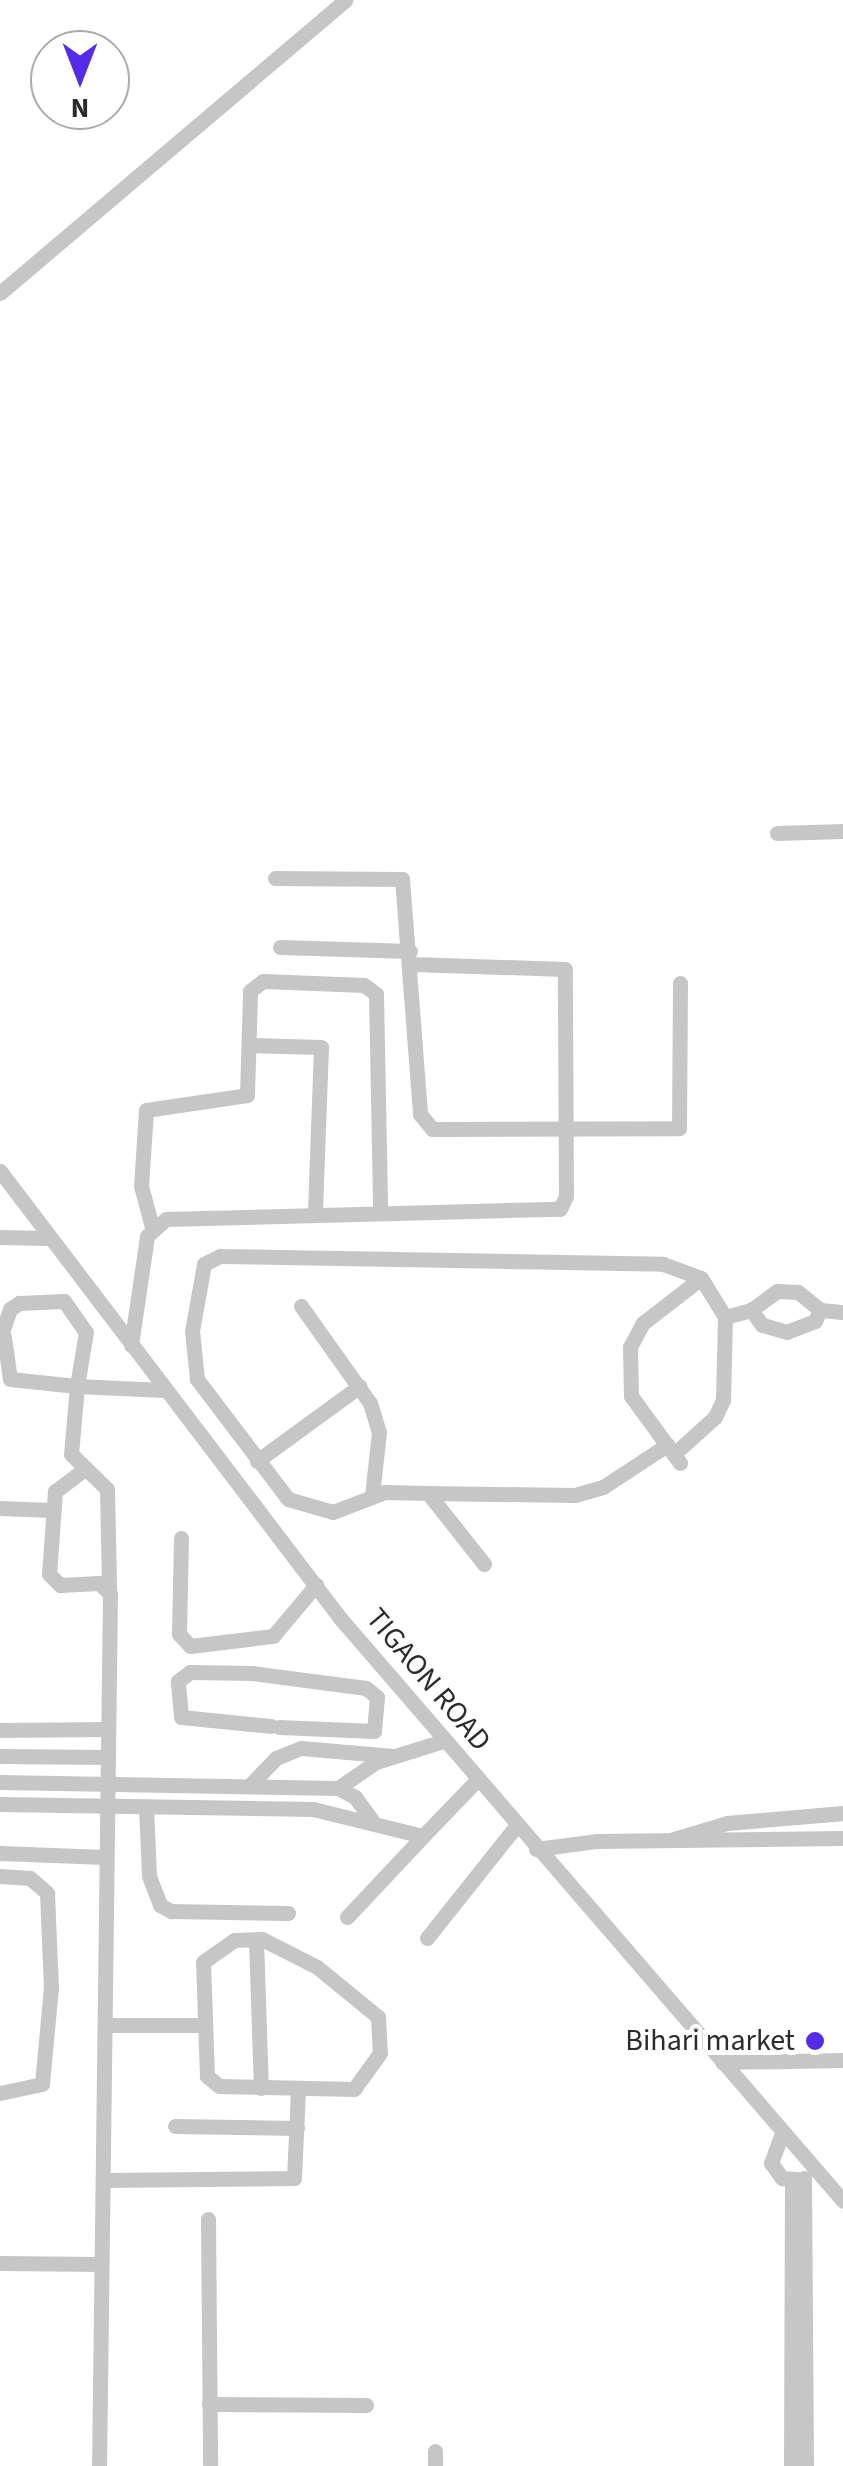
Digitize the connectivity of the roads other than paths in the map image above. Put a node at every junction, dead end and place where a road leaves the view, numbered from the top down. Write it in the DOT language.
graph roads {
  1 [pos="346,0"];
  2 [pos="0,293"];
  3 [pos="843,831"];
  4 [pos="777,833"];
  5 [pos="275,878"];
  6 [pos="280,947"];
  7 [pos="411,957"];
  8 [pos="680,983"];
  9 [pos="249,1045"];
  10 [pos="566,1125"];
  11 [pos="0,1172"];
  12 [pos="314,1212"];
  13 [pos="380,1212"];
  14 [pos="152,1227"];
  15 [pos="0,1237"];
  16 [pos="46,1238"];
  17 [pos="701,1278"];
  18 [pos="302,1306"];
  19 [pos="751,1310"];
  20 [pos="820,1310"];
  21 [pos="843,1312"];
  22 [pos="724,1317"];
  23 [pos="2,1338"];
  24 [pos="131,1345"];
  25 [pos="77,1386"];
  26 [pos="360,1386"];
  27 [pos="163,1390"];
  28 [pos="673,1454"];
  29 [pos="257,1461"];
  30 [pos="82,1471"];
  31 [pos="428,1493"];
  32 [pos="372,1495"];
  33 [pos="0,1508"];
  34 [pos="51,1510"];
  35 [pos="181,1538"];
  36 [pos="484,1564"];
  37 [pos="316,1586"];
  38 [pos="108,1588"];
  39 [pos="106,1729"];
  40 [pos="275,1729"];
  41 [pos="0,1730"];
  42 [pos="443,1741"];
  43 [pos="0,1756"];
  44 [pos="394,1756"];
  45 [pos="105,1757"];
  46 [pos="276,1758"];
  47 [pos="477,1780"];
  48 [pos="0,1782"];
  49 [pos="104,1782"];
  50 [pos="250,1782"];
  51 [pos="338,1788"];
  52 [pos="0,1804"];
  53 [pos="103,1804"];
  54 [pos="246,1805"];
  55 [pos="146,1806"];
  56 [pos="843,1812"];
  57 [pos="372,1820"];
  58 [pos="516,1826"];
  59 [pos="423,1836"];
  60 [pos="843,1838"];
  61 [pos="666,1842"];
  62 [pos="536,1849"];
  63 [pos="0,1853"];
  64 [pos="105,1857"];
  65 [pos="0,1876"];
  66 [pos="288,1913"];
  67 [pos="347,1916"];
  68 [pos="427,1938"];
  69 [pos="256,1940"];
  70 [pos="105,2025"];
  71 [pos="201,2025"];
  72 [pos="843,2060"];
  73 [pos="722,2062"];
  74 [pos="261,2088"];
  75 [pos="298,2089"];
  76 [pos="0,2092"];
  77 [pos="175,2126"];
  78 [pos="297,2128"];
  79 [pos="782,2134"];
  80 [pos="803,2176"];
  81 [pos="103,2180"];
  82 [pos="843,2200"];
  83 [pos="208,2220"];
  84 [pos="0,2262"];
  85 [pos="102,2264"];
  86 [pos="209,2404"];
  87 [pos="366,2405"];
  88 [pos="99,2466"];
  89 [pos="210,2466"];
  90 [pos="791,2466"];
  91 [pos="806,2466"];
  1 -- 2 [label="street"];
  3 -- 4 [label="street"];
  5 -- 7 [label="street"];
  6 -- 7 [label="street"];
  7 -- 10 [label="street"];
  7 -- 10 [label="street"];
  8 -- 10 [label="street"];
  9 -- 12 [label="street"];
  9 -- 13 [label="street"];
  9 -- 14 [label="street"];
  10 -- 13 [label="street"];
  11 -- 16 [label="street, TIGAON ROAD"];
  12 -- 13 [label="street"];
  12 -- 14 [label="street"];
  14 -- 24 [label="street"];
  15 -- 16 [label="street"];
  16 -- 24 [label="street, TIGAON ROAD"];
  17 -- 22 [label="street"];
  17 -- 28 [label="street"];
  17 -- 29 [label="street"];
  18 -- 26 [label="street"];
  19 -- 20 [label="street"];
  19 -- 20 [label="street"];
  19 -- 22 [label="street"];
  20 -- 21 [label="street"];
  22 -- 28 [label="street"];
  23 -- 25 [label="street"];
  23 -- 25 [label="street"];
  24 -- 27 [label="street, TIGAON ROAD"];
  25 -- 27 [label="street"];
  25 -- 30 [label="street"];
  26 -- 29 [label="street"];
  26 -- 32 [label="street"];
  27 -- 37 [label="street, TIGAON ROAD"];
  28 -- 31 [label="street"];
  29 -- 32 [label="street"];
  30 -- 34 [label="street"];
  30 -- 38 [label="street"];
  31 -- 32 [label="street"];
  31 -- 36 [label="street"];
  33 -- 34 [label="street"];
  34 -- 38 [label="street"];
  35 -- 37 [label="street"];
  37 -- 42 [label="street, TIGAON ROAD"];
  38 -- 39 [label="street"];
  39 -- 41 [label="street"];
  39 -- 45 [label="street"];
  40 -- 40 [label="street"];
  40 -- 46 [label="street"];
  42 -- 44 [label="street"];
  42 -- 47 [label="street, TIGAON ROAD"];
  43 -- 45 [label="street"];
  44 -- 46 [label="street"];
  44 -- 51 [label="street"];
  45 -- 49 [label="street"];
  46 -- 50 [label="street"];
  47 -- 58 [label="street, TIGAON ROAD"];
  47 -- 59 [label="street"];
  48 -- 49 [label="street"];
  49 -- 50 [label="street"];
  49 -- 53 [label="street"];
  50 -- 51 [label="street"];
  50 -- 54 [label="street"];
  51 -- 57 [label="street"];
  52 -- 53 [label="street"];
  53 -- 55 [label="street"];
  53 -- 64 [label="street"];
  54 -- 55 [label="street"];
  54 -- 57 [label="street"];
  55 -- 66 [label="street"];
  56 -- 61 [label="street"];
  57 -- 59 [label="street"];
  58 -- 62 [label="street, TIGAON ROAD"];
  58 -- 68 [label="street"];
  59 -- 67 [label="street"];
  60 -- 61 [label="street"];
  61 -- 62 [label="street"];
  62 -- 73 [label="street, TIGAON ROAD"];
  63 -- 64 [label="street"];
  64 -- 70 [label="street"];
  65 -- 76 [label="street"];
  69 -- 71 [label="street"];
  69 -- 74 [label="street"];
  69 -- 75 [label="street"];
  70 -- 71 [label="street"];
  70 -- 81 [label="street"];
  71 -- 74 [label="street"];
  72 -- 73 [label="street"];
  73 -- 79 [label="street, TIGAON ROAD"];
  74 -- 75 [label="street"];
  75 -- 78 [label="street"];
  77 -- 78 [label="street"];
  78 -- 81 [label="street"];
  79 -- 80 [label="street, TIGAON ROAD"];
  79 -- 80 [label="street"];
  80 -- 82 [label="street, TIGAON ROAD"];
  80 -- 90 [label="street"];
  80 -- 91 [label="street"];
  81 -- 85 [label="street"];
  83 -- 86 [label="street"];
  84 -- 85 [label="street"];
  85 -- 88 [label="street"];
  86 -- 87 [label="street"];
  86 -- 89 [label="street"];
}
